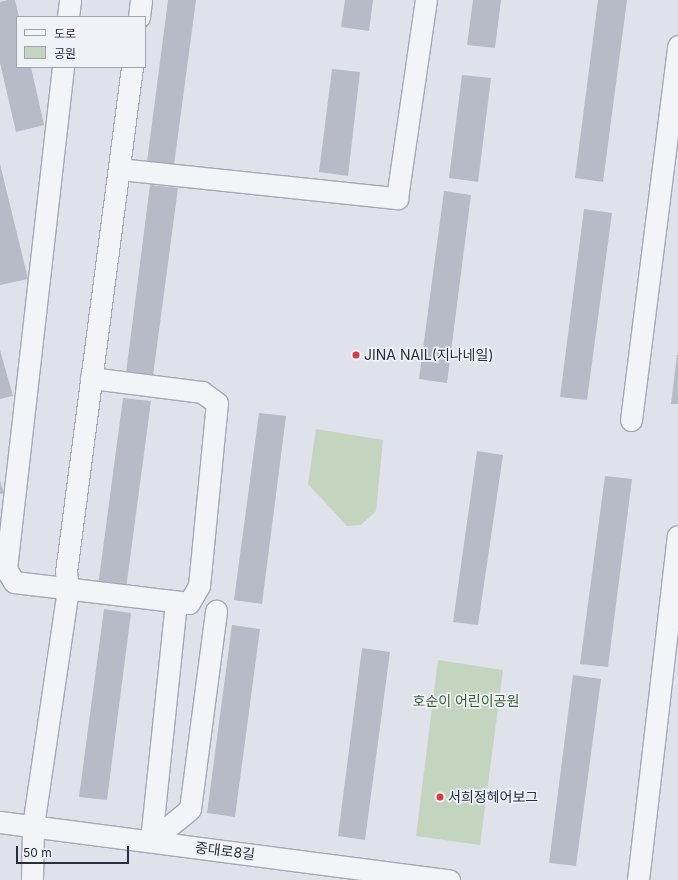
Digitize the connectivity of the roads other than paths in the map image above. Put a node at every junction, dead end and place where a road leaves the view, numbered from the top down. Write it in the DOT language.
graph roads {
  1 [pos="70,0"];
  2 [pos="141,0"];
  3 [pos="426,0"];
  4 [pos="68,16"];
  5 [pos="139,16"];
  6 [pos="678,46"];
  7 [pos="63,68"];
  8 [pos="132,68"];
  9 [pos="119,169"];
  10 [pos="91,378"];
  11 [pos="631,420"];
  12 [pos="678,536"];
  13 [pos="68,588"];
  14 [pos="176,602"];
  15 [pos="216,611"];
  16 [pos="0,822"];
  17 [pos="33,826"];
  18 [pos="151,841"];
  19 [pos="32,880"];
  20 [pos="449,880"];
  21 [pos="638,880"];
  1 -- 4 [label="street"];
  2 -- 5 [label="street"];
  3 -- 9 [label="street"];
  6 -- 11 [label="street"];
  7 -- 13 [label="street"];
  8 -- 9 [label="street"];
  9 -- 10 [label="street"];
  10 -- 13 [label="street"];
  10 -- 14 [label="street"];
  12 -- 21 [label="street"];
  13 -- 14 [label="street"];
  13 -- 17 [label="street"];
  14 -- 18 [label="street"];
  15 -- 18 [label="street"];
  16 -- 17 [label="street, 중대로8길"];
  17 -- 18 [label="street, 중대로8길"];
  17 -- 19 [label="street"];
  18 -- 20 [label="street, 중대로8길"];
}
